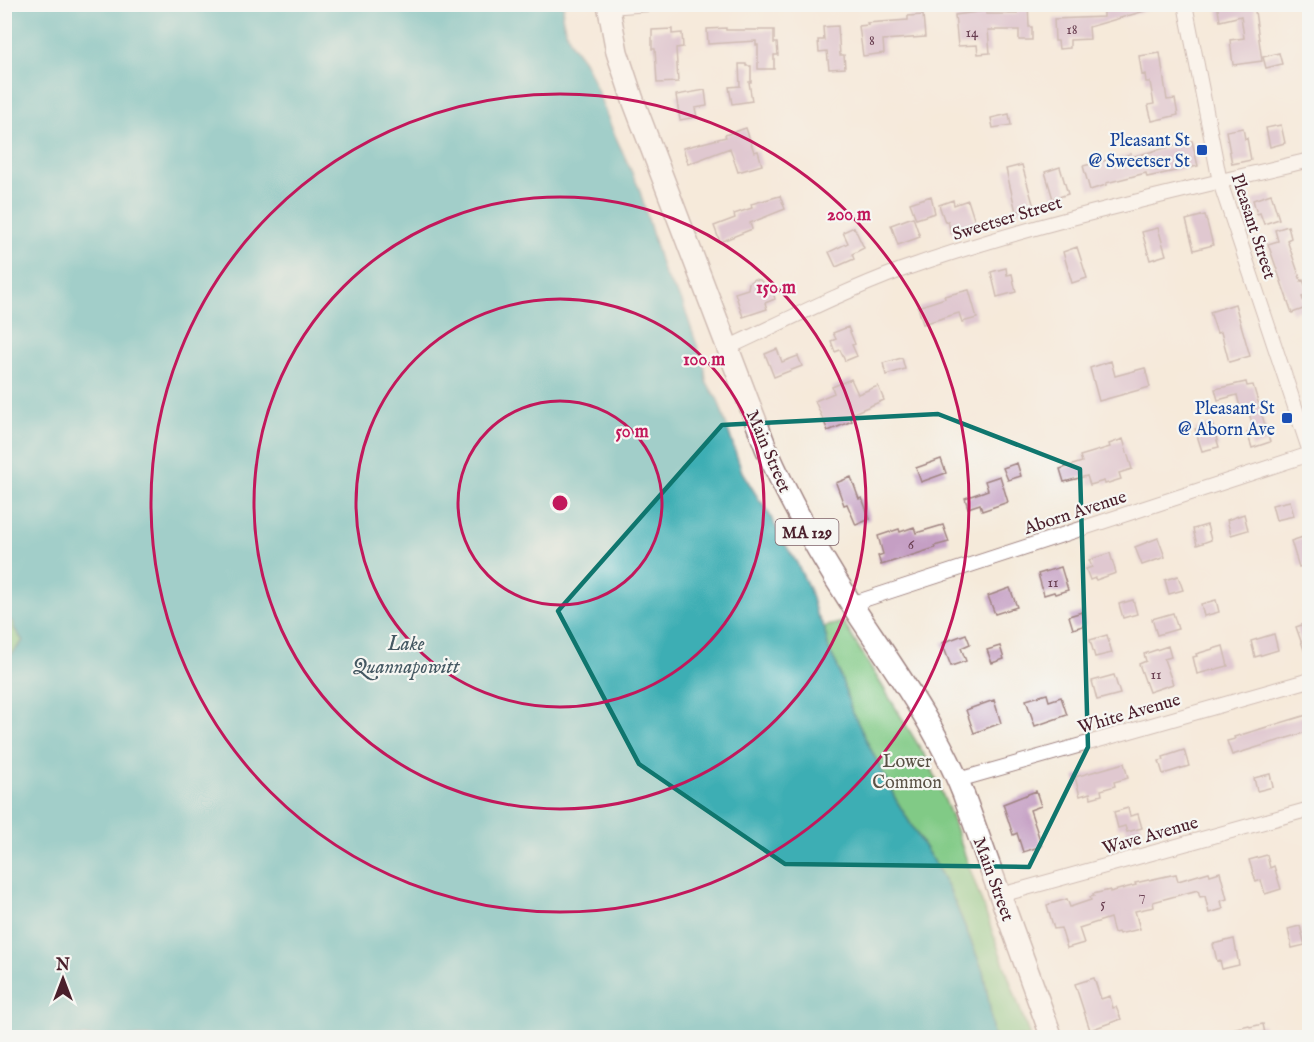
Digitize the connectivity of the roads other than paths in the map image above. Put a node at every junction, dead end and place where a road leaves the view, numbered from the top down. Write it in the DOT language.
graph roads {
  1 [pos="649,4"];
  2 [pos="1185,4"];
  3 [pos="609,6"];
  4 [pos="1310,160"];
  5 [pos="1220,182"];
  6 [pos="727,348"];
  7 [pos="1310,453"];
  8 [pos="851,604"];
  9 [pos="1310,680"];
  10 [pos="958,780"];
  11 [pos="1310,808"];
  12 [pos="1001,895"];
  13 [pos="1052,1038"];
  1 -- 3 [label="street"];
  2 -- 5 [label="street, Pleasant Street"];
  3 -- 6 [label="main road, Main Street / MA 129"];
  4 -- 5 [label="street, Sweetser Street"];
  5 -- 6 [label="street, Sweetser Street"];
  5 -- 7 [label="street, Pleasant Street"];
  6 -- 8 [label="main road, Main Street / MA 129"];
  7 -- 8 [label="street, Aborn Avenue"];
  8 -- 10 [label="main road, Main Street / MA 129"];
  9 -- 10 [label="street, White Avenue"];
  10 -- 12 [label="main road, Main Street / MA 129"];
  11 -- 12 [label="street, Wave Avenue"];
  12 -- 13 [label="main road, Main Street / MA 129"];
}
